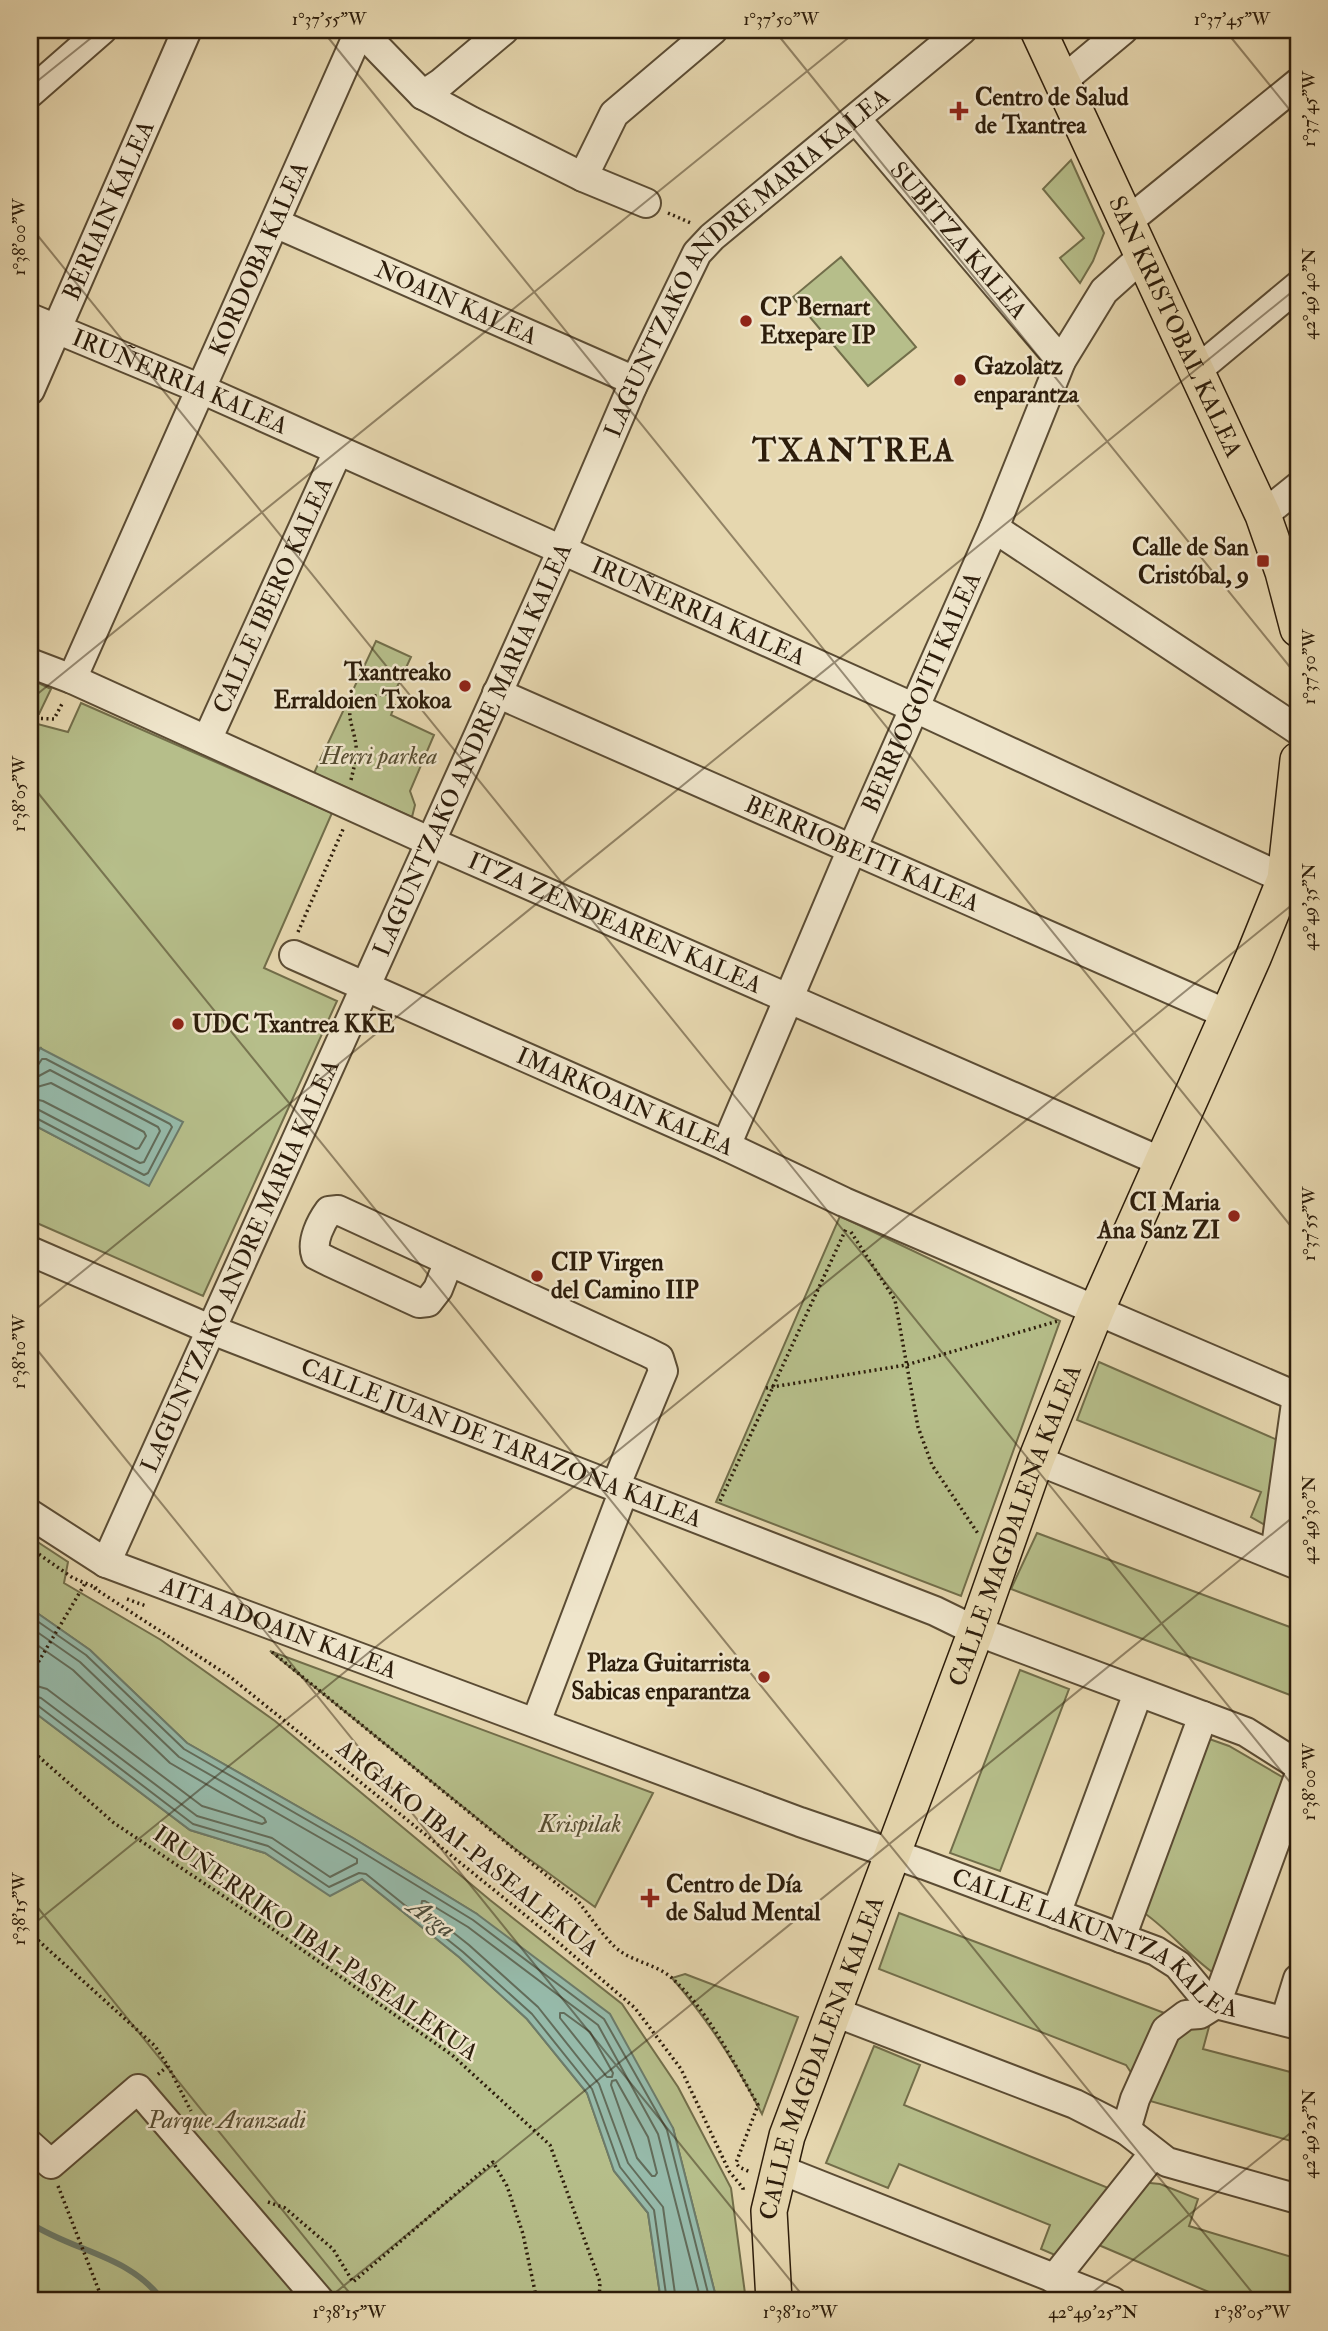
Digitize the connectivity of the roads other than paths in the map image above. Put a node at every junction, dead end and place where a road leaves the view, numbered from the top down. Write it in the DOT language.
graph roads {
  1 [pos="103,30"];
  2 [pos="187,30"];
  3 [pos="360,30"];
  4 [pos="504,30"];
  5 [pos="713,30"];
  6 [pos="962,30"];
  7 [pos="1038,30"];
  8 [pos="1123,30"];
  9 [pos="1062,81"];
  10 [pos="1298,83"];
  11 [pos="30,93"];
  12 [pos="423,95"];
  13 [pos="856,119"];
  14 [pos="583,177"];
  15 [pos="646,203"];
  16 [pos="1127,222"];
  17 [pos="275,223"];
  18 [pos="1143,256"];
  19 [pos="1298,286"];
  20 [pos="43,323"];
  21 [pos="1061,361"];
  22 [pos="1196,371"];
  23 [pos="632,387"];
  24 [pos="201,389"];
  25 [pos="30,390"];
  26 [pos="338,451"];
  27 [pos="1298,487"];
  28 [pos="1263,515"];
  29 [pos="993,528"];
  30 [pos="555,555"];
  31 [pos="1298,629"];
  32 [pos="30,663"];
  33 [pos="70,686"];
  34 [pos="497,694"];
  35 [pos="915,708"];
  36 [pos="1298,730"];
  37 [pos="207,740"];
  38 [pos="1298,760"];
  39 [pos="428,841"];
  40 [pos="852,849"];
  41 [pos="1292,881"];
  42 [pos="294,955"];
  43 [pos="367,980"];
  44 [pos="789,998"];
  45 [pos="1227,1014"];
  46 [pos="726,1146"];
  47 [pos="1163,1162"];
  48 [pos="30,1251"];
  49 [pos="449,1261"];
  50 [pos="1084,1305"];
  51 [pos="212,1330"];
  52 [pos="1298,1397"];
  53 [pos="1036,1460"];
  54 [pos="620,1488"];
  55 [pos="30,1514"];
  56 [pos="1287,1559"];
  57 [pos="106,1563"];
  58 [pos="976,1631"];
  59 [pos="1138,1693"];
  60 [pos="1203,1716"];
  61 [pos="536,1722"];
  62 [pos="1298,1765"];
  63 [pos="1298,1779"];
  64 [pos="892,1855"];
  65 [pos="1056,1914"];
  66 [pos="1121,1938"];
  67 [pos="1298,1979"];
  68 [pos="1216,2004"];
  69 [pos="832,2011"];
  70 [pos="1292,2023"];
  71 [pos="1126,2130"];
  72 [pos="30,2145"];
  73 [pos="1154,2154"];
  74 [pos="768,2171"];
  75 [pos="1298,2199"];
  76 [pos="1054,2279"];
  77 [pos="320,2301"];
  78 [pos="774,2301"];
  79 [pos="1112,2301"];
  1 -- 11 [label="street"];
  2 -- 20 [label="street, BERIAIN KALEA"];
  3 -- 12 [label="street"];
  3 -- 17 [label="street, KORDOBA KALEA"];
  4 -- 12 [label="street"];
  5 -- 14 [label="street"];
  6 -- 13 [label="street, LAGUNTZAKO ANDRE MARIA KALEA"];
  7 -- 9 [label="main road, SAN KRISTOBAL KALEA"];
  8 -- 9 [label="street"];
  9 -- 16 [label="main road, SAN KRISTOBAL KALEA"];
  10 -- 16 [label="street"];
  12 -- 14 [label="street"];
  13 -- 21 [label="street, SUBITZA KALEA"];
  13 -- 23 [label="street, LAGUNTZAKO ANDRE MARIA KALEA"];
  14 -- 15 [label="street"];
  16 -- 18 [label="main road, SAN KRISTOBAL KALEA"];
  17 -- 23 [label="street, NOAIN KALEA"];
  17 -- 24 [label="street, KORDOBA KALEA"];
  18 -- 21 [label="street, BERRIOGOITI KALEA"];
  18 -- 22 [label="main road, SAN KRISTOBAL KALEA"];
  19 -- 22 [label="street"];
  20 -- 24 [label="street, IRUÑERRIA KALEA"];
  20 -- 25 [label="street, BERIAIN KALEA"];
  21 -- 29 [label="street, BERRIOGOITI KALEA"];
  22 -- 28 [label="main road, SAN KRISTOBAL KALEA"];
  23 -- 30 [label="street, LAGUNTZAKO ANDRE MARIA KALEA"];
  24 -- 26 [label="street, IRUÑERRIA KALEA"];
  24 -- 33 [label="street, KORDOBA KALEA"];
  26 -- 30 [label="street, IRUÑERRIA KALEA"];
  26 -- 37 [label="street, CALLE IBERO KALEA"];
  27 -- 28 [label="street"];
  28 -- 31 [label="main road, SAN KRISTOBAL KALEA"];
  29 -- 35 [label="street, BERRIOGOITI KALEA"];
  29 -- 36 [label="street"];
  30 -- 34 [label="street, LAGUNTZAKO ANDRE MARIA KALEA"];
  30 -- 35 [label="street, IRUÑERRIA KALEA"];
  30 -- 39 [label="street, LAGUNTZAKO ANDRE MARIA KALEA"];
  32 -- 33 [label="street, ITZA ZENDEAREN KALEA"];
  33 -- 37 [label="street, ITZA ZENDEAREN KALEA"];
  34 -- 39 [label="street, LAGUNTZAKO ANDRE MARIA KALEA"];
  34 -- 40 [label="street, BERRIOBEITI KALEA"];
  35 -- 40 [label="street, BERRIOGOITI KALEA"];
  35 -- 41 [label="street, IRUÑERRIA KALEA"];
  37 -- 39 [label="street, ITZA ZENDEAREN KALEA"];
  38 -- 41 [label="main road, CALLE MAGDALENA KALEA"];
  39 -- 43 [label="street, LAGUNTZAKO ANDRE MARIA KALEA"];
  39 -- 44 [label="street, ITZA ZENDEAREN KALEA"];
  40 -- 44 [label="street, BERRIOGOITI KALEA"];
  40 -- 45 [label="street, BERRIOBEITI KALEA"];
  41 -- 45 [label="main road, CALLE MAGDALENA KALEA"];
  42 -- 43 [label="street, IMARKOAIN KALEA"];
  43 -- 46 [label="street, IMARKOAIN KALEA"];
  43 -- 51 [label="street, LAGUNTZAKO ANDRE MARIA KALEA"];
  44 -- 46 [label="street, BERRIOGOITI KALEA"];
  44 -- 47 [label="street, ITZA ZENDEAREN KALEA"];
  45 -- 47 [label="main road, CALLE MAGDALENA KALEA"];
  46 -- 50 [label="street, IMARKOAIN KALEA"];
  47 -- 50 [label="main road, CALLE MAGDALENA KALEA"];
  48 -- 51 [label="street, CALLE JUAN DE TARAZONA KALEA"];
  49 -- 54 [label="street"];
  50 -- 52 [label="street, IMARKOAIN KALEA"];
  50 -- 53 [label="main road, CALLE MAGDALENA KALEA"];
  51 -- 54 [label="street, CALLE JUAN DE TARAZONA KALEA"];
  51 -- 57 [label="street, LAGUNTZAKO ANDRE MARIA KALEA"];
  52 -- 56 [label="street"];
  53 -- 56 [label="street"];
  53 -- 58 [label="main road, CALLE MAGDALENA KALEA"];
  54 -- 58 [label="street, CALLE JUAN DE TARAZONA KALEA"];
  54 -- 61 [label="street"];
  55 -- 57 [label="street, AITA ADOAIN KALEA"];
  57 -- 61 [label="street, AITA ADOAIN KALEA"];
  58 -- 59 [label="street, CALLE JUAN DE TARAZONA KALEA"];
  58 -- 64 [label="main road, CALLE MAGDALENA KALEA"];
  59 -- 60 [label="street, CALLE JUAN DE TARAZONA KALEA"];
  59 -- 65 [label="street"];
  60 -- 62 [label="street, CALLE JUAN DE TARAZONA KALEA"];
  60 -- 66 [label="street"];
  61 -- 64 [label="street, AITA ADOAIN KALEA"];
  63 -- 68 [label="street"];
  64 -- 65 [label="street, CALLE LAKUNTZA KALEA"];
  64 -- 69 [label="main road, CALLE MAGDALENA KALEA"];
  65 -- 66 [label="street, CALLE LAKUNTZA KALEA"];
  66 -- 68 [label="street, CALLE LAKUNTZA KALEA"];
  67 -- 70 [label="street"];
  68 -- 70 [label="street, CALLE LAKUNTZA KALEA"];
  68 -- 71 [label="street"];
  69 -- 71 [label="street"];
  69 -- 74 [label="main road, CALLE MAGDALENA KALEA"];
  71 -- 73 [label="street"];
  72 -- 77 [label="street"];
  73 -- 75 [label="street"];
  73 -- 76 [label="street"];
  74 -- 76 [label="street"];
  74 -- 78 [label="main road, CALLE MAGDALENA KALEA"];
  76 -- 79 [label="street"];
}
